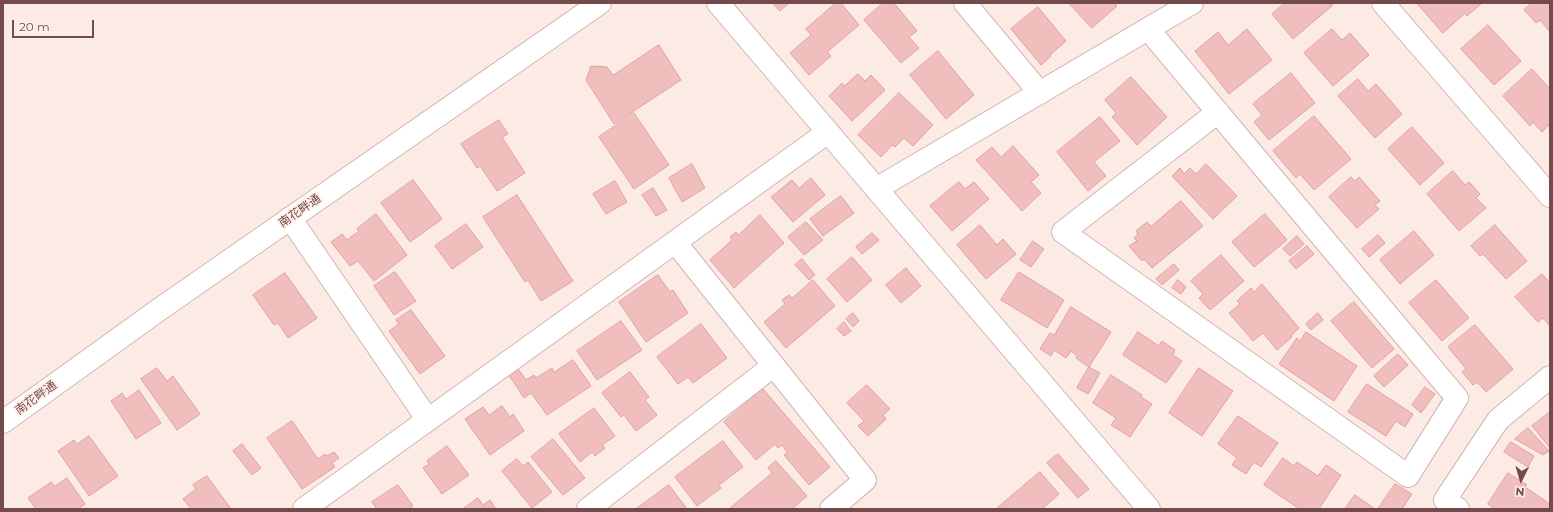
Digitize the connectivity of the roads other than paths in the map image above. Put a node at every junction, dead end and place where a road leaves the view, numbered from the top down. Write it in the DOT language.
graph roads {
  1 [pos="600,3"];
  2 [pos="718,3"];
  3 [pos="965,3"];
  4 [pos="1192,3"];
  5 [pos="1383,3"];
  6 [pos="1148,29"];
  7 [pos="1040,93"];
  8 [pos="1218,112"];
  9 [pos="828,132"];
  10 [pos="876,189"];
  11 [pos="1550,196"];
  12 [pos="290,218"];
  13 [pos="675,242"];
  14 [pos="773,366"];
  15 [pos="1550,377"];
  16 [pos="428,420"];
  17 [pos="3,422"];
  18 [pos="304,509"];
  19 [pos="588,509"];
  20 [pos="831,509"];
  21 [pos="1149,509"];
  22 [pos="1458,509"];
  1 -- 12 [label="street, 南花畔通"];
  2 -- 9 [label="street"];
  3 -- 7 [label="street"];
  4 -- 6 [label="street"];
  5 -- 11 [label="street"];
  6 -- 7 [label="street"];
  6 -- 8 [label="street"];
  7 -- 10 [label="street"];
  8 -- 8 [label="street"];
  9 -- 10 [label="street"];
  9 -- 13 [label="street"];
  10 -- 21 [label="street"];
  12 -- 16 [label="street"];
  12 -- 17 [label="street, 南花畔通"];
  13 -- 14 [label="street"];
  13 -- 16 [label="street"];
  14 -- 19 [label="street"];
  14 -- 20 [label="street"];
  15 -- 22 [label="street"];
  16 -- 18 [label="street"];
}
